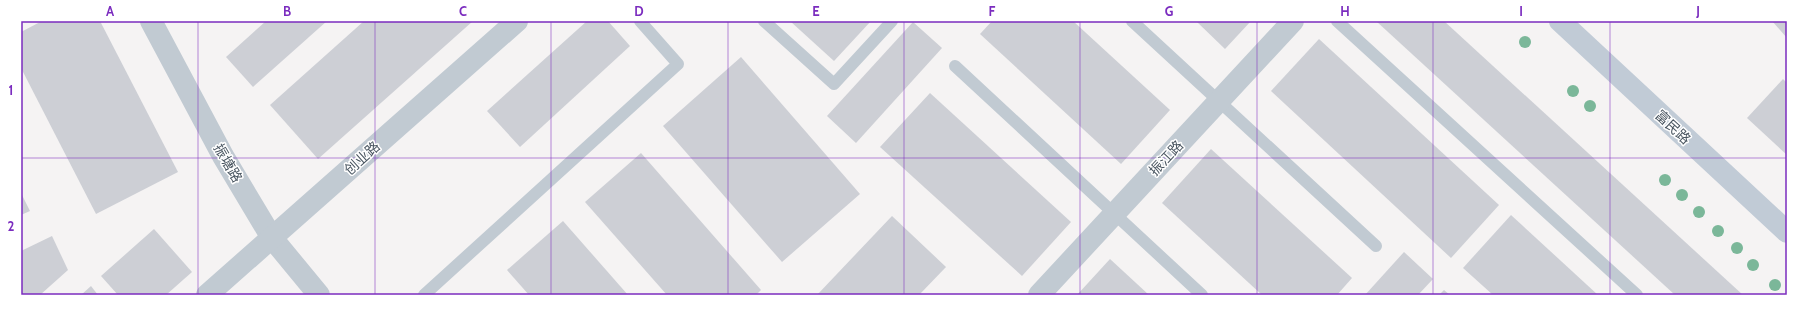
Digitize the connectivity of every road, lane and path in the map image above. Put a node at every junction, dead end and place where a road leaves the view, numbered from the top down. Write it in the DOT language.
graph roads {
  1 [pos="151,21"];
  2 [pos="517,21"];
  3 [pos="640,21"];
  4 [pos="764,21"];
  5 [pos="892,21"];
  6 [pos="1132,21"];
  7 [pos="1293,21"];
  8 [pos="1337,21"];
  9 [pos="1560,21"];
  10 [pos="955,66"];
  11 [pos="1219,101"];
  12 [pos="1114,214"];
  13 [pos="1787,232"];
  14 [pos="272,238"];
  15 [pos="1376,246"];
  16 [pos="207,295"];
  17 [pos="319,295"];
  18 [pos="424,295"];
  19 [pos="1039,295"];
  20 [pos="1202,295"];
  21 [pos="1636,295"];
  1 -- 14 [label="street, 振塘路"];
  2 -- 14 [label="street, 创业路"];
  3 -- 18 [label="lane"];
  4 -- 5 [label="lane"];
  6 -- 11 [label="lane"];
  7 -- 11 [label="street, 振江路"];
  8 -- 21 [label="lane"];
  9 -- 13 [label="street, 富民路"];
  10 -- 12 [label="lane"];
  11 -- 12 [label="street, 振江路"];
  11 -- 15 [label="lane"];
  12 -- 19 [label="street, 振江路"];
  12 -- 20 [label="lane"];
  14 -- 16 [label="street, 创业路"];
  14 -- 17 [label="street, 振塘路"];
}
